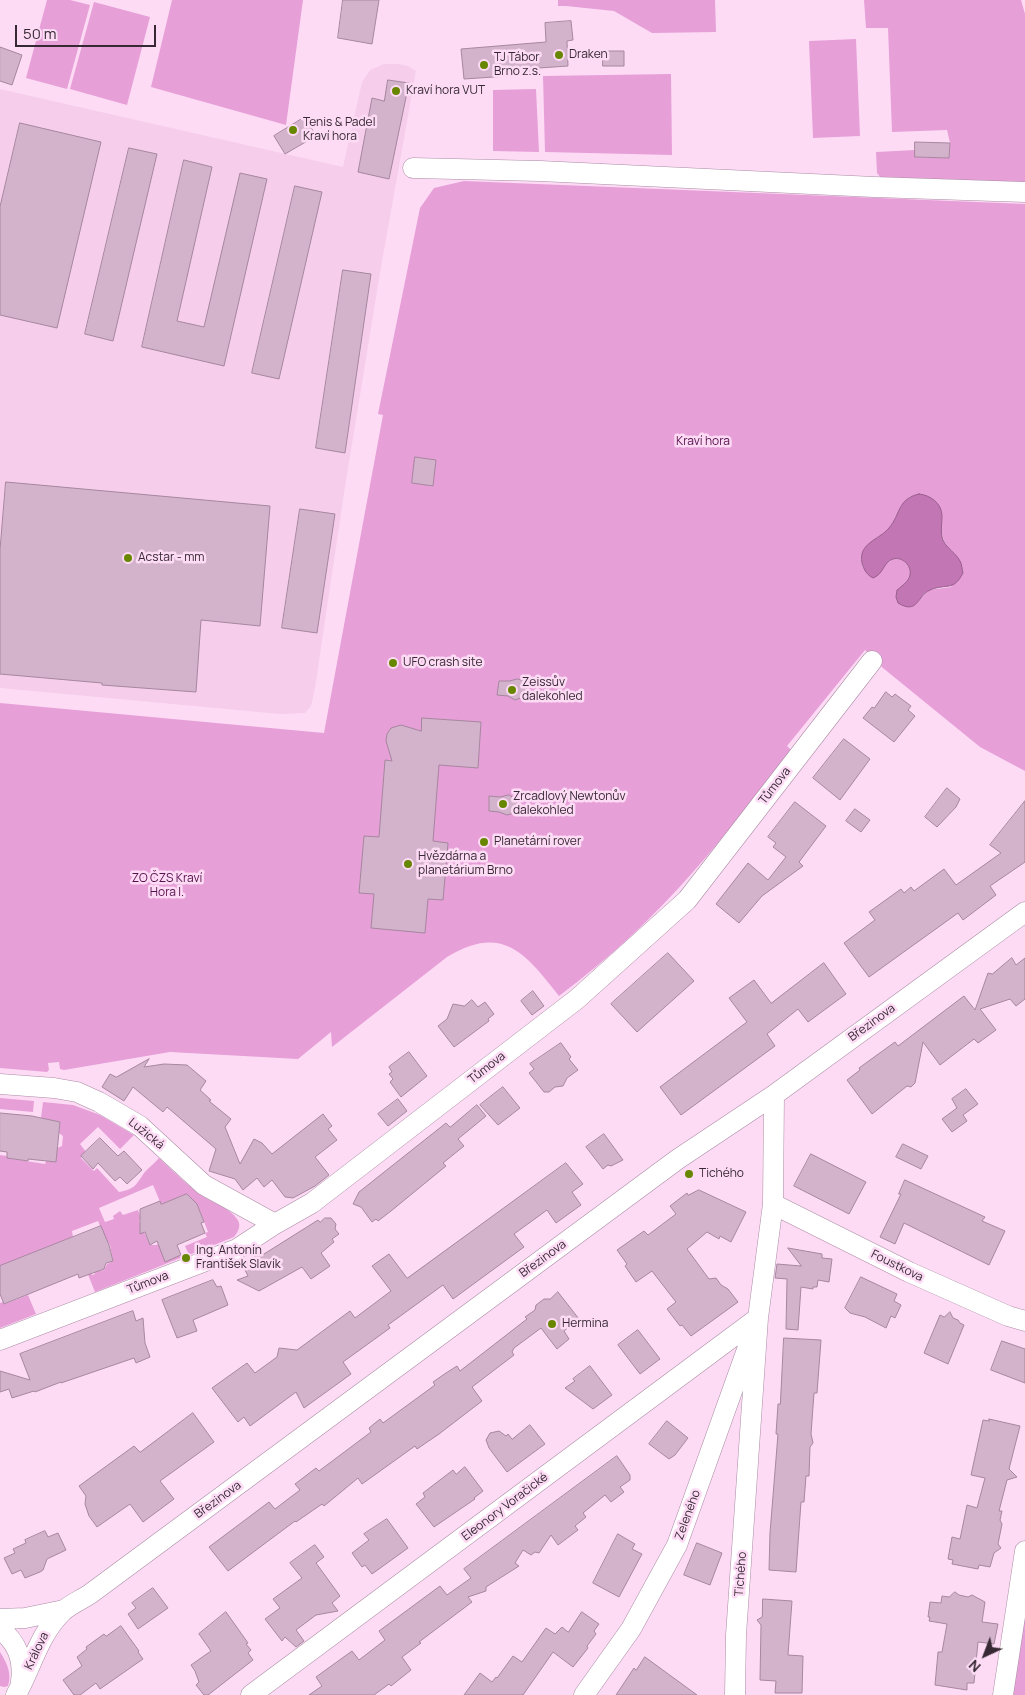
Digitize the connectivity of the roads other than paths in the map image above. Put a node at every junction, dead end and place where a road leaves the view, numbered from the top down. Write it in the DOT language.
graph roads {
  1 [pos="413,168"];
  2 [pos="1025,192"];
  3 [pos="872,661"];
  4 [pos="1025,912"];
  5 [pos="0,1084"];
  6 [pos="774,1095"];
  7 [pos="773,1204"];
  8 [pos="275,1224"];
  9 [pos="758,1318"];
  10 [pos="1025,1321"];
  11 [pos="0,1340"];
  12 [pos="1025,1551"];
  13 [pos="64,1610"];
  14 [pos="0,1620"];
  15 [pos="0,1630"];
  16 [pos="18,1690"];
  17 [pos="251,1695"];
  18 [pos="584,1695"];
  19 [pos="735,1695"];
  20 [pos="1002,1695"];
  1 -- 2 [label="street"];
  3 -- 8 [label="street, Tůmova"];
  4 -- 6 [label="street, Březinova"];
  5 -- 8 [label="street, Lužická"];
  6 -- 7 [label="street, Tichého"];
  6 -- 13 [label="street, Březinova"];
  7 -- 9 [label="street, Tichého"];
  7 -- 10 [label="street, Foustkova"];
  8 -- 11 [label="street, Tůmova"];
  9 -- 17 [label="street, Eleonory Voračické"];
  9 -- 18 [label="street, Zeleného"];
  9 -- 19 [label="street, Tichého"];
  12 -- 20 [label="street"];
  13 -- 14 [label="street"];
  13 -- 16 [label="street, Králova"];
  15 -- 16 [label="street"];
}
